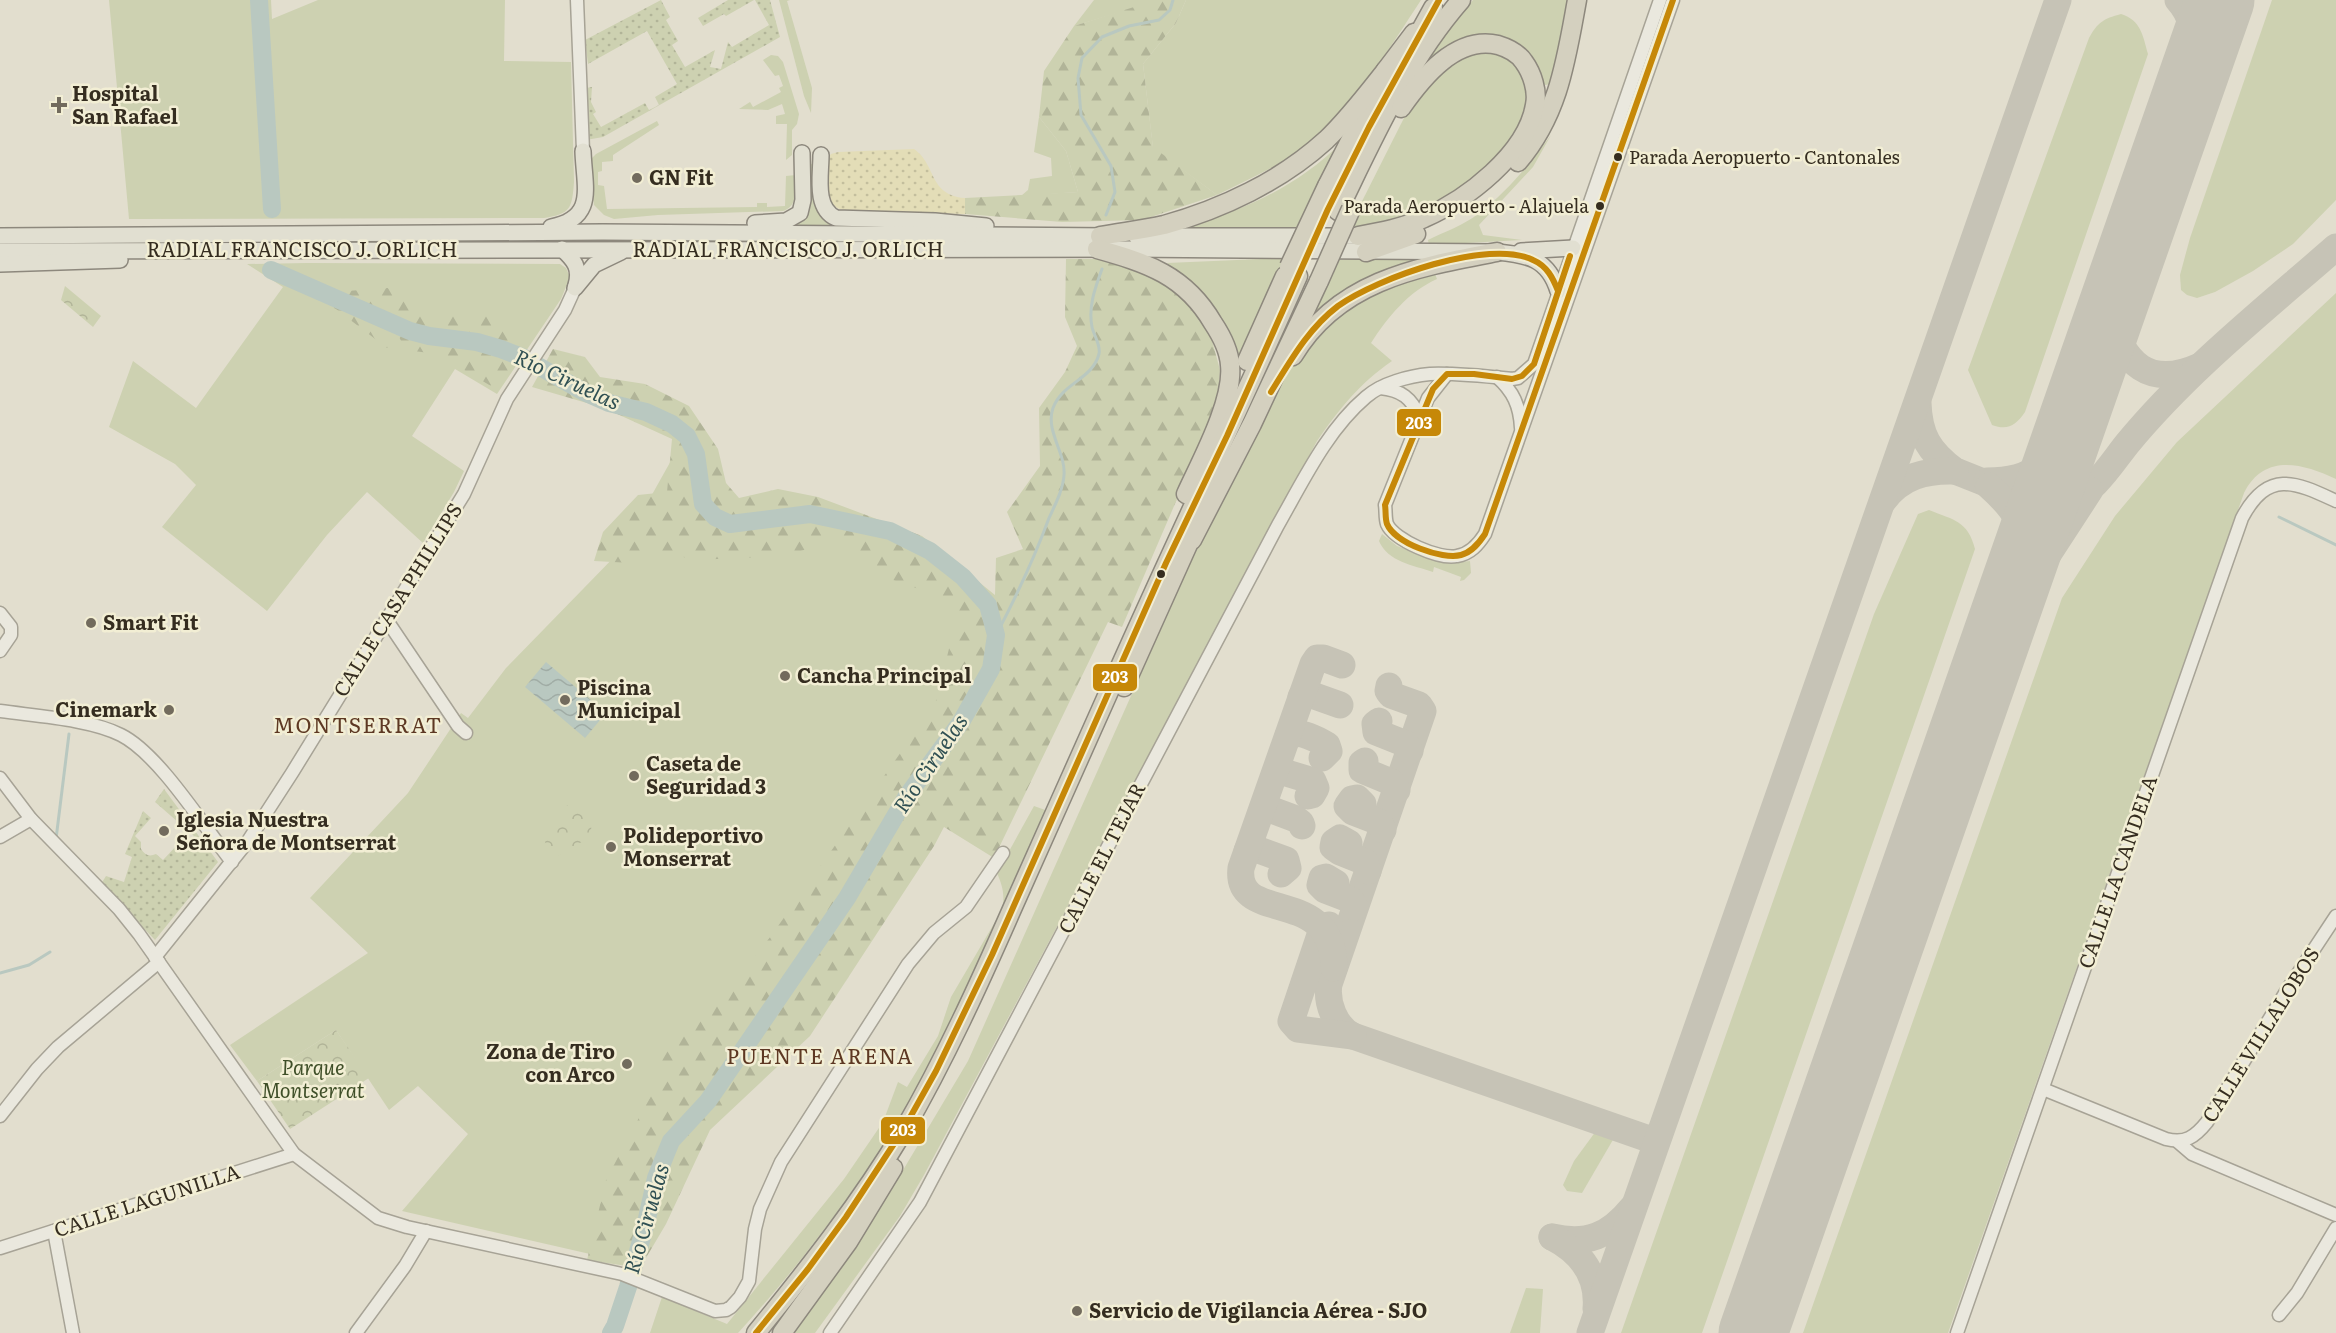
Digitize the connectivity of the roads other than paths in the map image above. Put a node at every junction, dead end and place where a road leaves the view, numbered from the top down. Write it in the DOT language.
graph roads {
  1 [pos="577,0"];
  2 [pos="1461,0"];
  3 [pos="1577,0"];
  4 [pos="1660,0"];
  5 [pos="1673,0"];
  6 [pos="1440,8"];
  7 [pos="1386,70"];
  8 [pos="1401,108"];
  9 [pos="583,151"];
  10 [pos="802,153"];
  11 [pos="821,155"];
  12 [pos="1339,210"];
  13 [pos="0,226"];
  14 [pos="514,232"];
  15 [pos="603,232"];
  16 [pos="304,234"];
  17 [pos="1076,235"];
  18 [pos="0,236"];
  19 [pos="1099,243"];
  20 [pos="1362,244"];
  21 [pos="1573,248"];
  22 [pos="562,249"];
  23 [pos="305,250"];
  24 [pos="627,250"];
  25 [pos="0,251"];
  26 [pos="1497,252"];
  27 [pos="0,264"];
  28 [pos="1303,276"];
  29 [pos="575,288"];
  30 [pos="1558,291"];
  31 [pos="1447,374"];
  32 [pos="1497,377"];
  33 [pos="1379,388"];
  34 [pos="1420,418"];
  35 [pos="1252,424"];
  36 [pos="1521,432"];
  37 [pos="2336,501"];
  38 [pos="1172,566"];
  39 [pos="0,613"];
  40 [pos="386,619"];
  41 [pos="0,651"];
  42 [pos="0,711"];
  43 [pos="466,733"];
  44 [pos="0,778"];
  45 [pos="31,819"];
  46 [pos="1052,821"];
  47 [pos="0,837"];
  48 [pos="1003,853"];
  49 [pos="232,862"];
  50 [pos="2336,916"];
  51 [pos="157,959"];
  52 [pos="2043,1089"];
  53 [pos="0,1116"];
  54 [pos="2178,1142"];
  55 [pos="294,1154"];
  56 [pos="2336,1215"];
  57 [pos="2336,1228"];
  58 [pos="54,1231"];
  59 [pos="426,1231"];
  60 [pos="0,1248"];
  61 [pos="2279,1315"];
  62 [pos="73,1333"];
  63 [pos="356,1333"];
  64 [pos="756,1333"];
  65 [pos="782,1333"];
  66 [pos="830,1333"];
  67 [pos="1957,1333"];
  1 -- 9 [label="street"];
  2 -- 6 [label="highway"];
  3 -- 20 [label="highway"];
  4 -- 21 [label="street, CALLE EL TEJAR"];
  5 -- 36 [label="street"];
  6 -- 7 [label="highway"];
  6 -- 8 [label="highway"];
  6 -- 12 [label="highway"];
  6 -- 12 [label="highway"];
  7 -- 19 [label="highway"];
  7 -- 28 [label="highway, bridge"];
  8 -- 12 [label="highway"];
  8 -- 20 [label="highway"];
  9 -- 14 [label="main road"];
  10 -- 15 [label="main road"];
  11 -- 17 [label="main road"];
  12 -- 28 [label="highway"];
  13 -- 16 [label="main road"];
  14 -- 15 [label="main road, RADIAL FRANCISCO J. ORLICH"];
  14 -- 16 [label="main road, RADIAL FRANCISCO J. ORLICH"];
  15 -- 17 [label="main road, RADIAL FRANCISCO J. ORLICH"];
  16 -- 18 [label="main road, RADIAL FRANCISCO J. ORLICH"];
  17 -- 19 [label="main road, RADIAL FRANCISCO J. ORLICH"];
  19 -- 20 [label="main road, RADIAL FRANCISCO J. ORLICH"];
  19 -- 24 [label="main road, RADIAL FRANCISCO J. ORLICH"];
  19 -- 46 [label="highway"];
  20 -- 26 [label="main road, RADIAL FRANCISCO J. ORLICH"];
  21 -- 26 [label="main road"];
  21 -- 30 [label="street, CALLE EL TEJAR"];
  22 -- 23 [label="main road, RADIAL FRANCISCO J. ORLICH"];
  22 -- 24 [label="main road, RADIAL FRANCISCO J. ORLICH"];
  22 -- 29 [label="main road"];
  23 -- 25 [label="main road, RADIAL FRANCISCO J. ORLICH"];
  23 -- 27 [label="main road"];
  24 -- 29 [label="main road"];
  26 -- 30 [label="main road, RADIAL FRANCISCO J. ORLICH"];
  26 -- 35 [label="highway"];
  28 -- 35 [label="highway"];
  28 -- 38 [label="highway"];
  29 -- 40 [label="street, CALLE CASA PHILLIPS"];
  30 -- 32 [label="street, CALLE EL TEJAR"];
  31 -- 32 [label="street, CALLE EL TEJAR"];
  31 -- 33 [label="street, CALLE EL TEJAR"];
  31 -- 34 [label="street"];
  32 -- 36 [label="street"];
  33 -- 34 [label="street"];
  33 -- 66 [label="street, CALLE EL TEJAR"];
  34 -- 36 [label="street"];
  35 -- 38 [label="highway"];
  37 -- 52 [label="street, CALLE LA CANDELA"];
  38 -- 46 [label="highway"];
  38 -- 65 [label="highway"];
  39 -- 41 [label="street"];
  40 -- 43 [label="street"];
  40 -- 49 [label="street, CALLE CASA PHILLIPS"];
  42 -- 49 [label="street"];
  44 -- 45 [label="street"];
  45 -- 47 [label="street"];
  45 -- 51 [label="street"];
  46 -- 64 [label="highway"];
  48 -- 59 [label="street"];
  49 -- 51 [label="street, CALLE CASA PHILLIPS"];
  50 -- 54 [label="street, CALLE VILLALOBOS"];
  51 -- 53 [label="street, CALLE CASA PHILLIPS"];
  51 -- 55 [label="street"];
  52 -- 54 [label="street"];
  52 -- 67 [label="street, CALLE LA CANDELA"];
  54 -- 56 [label="street"];
  55 -- 58 [label="street, CALLE LAGUNILLA"];
  55 -- 59 [label="street"];
  57 -- 61 [label="street"];
  58 -- 60 [label="street, CALLE LAGUNILLA"];
  58 -- 62 [label="street"];
  59 -- 63 [label="street"];
}
